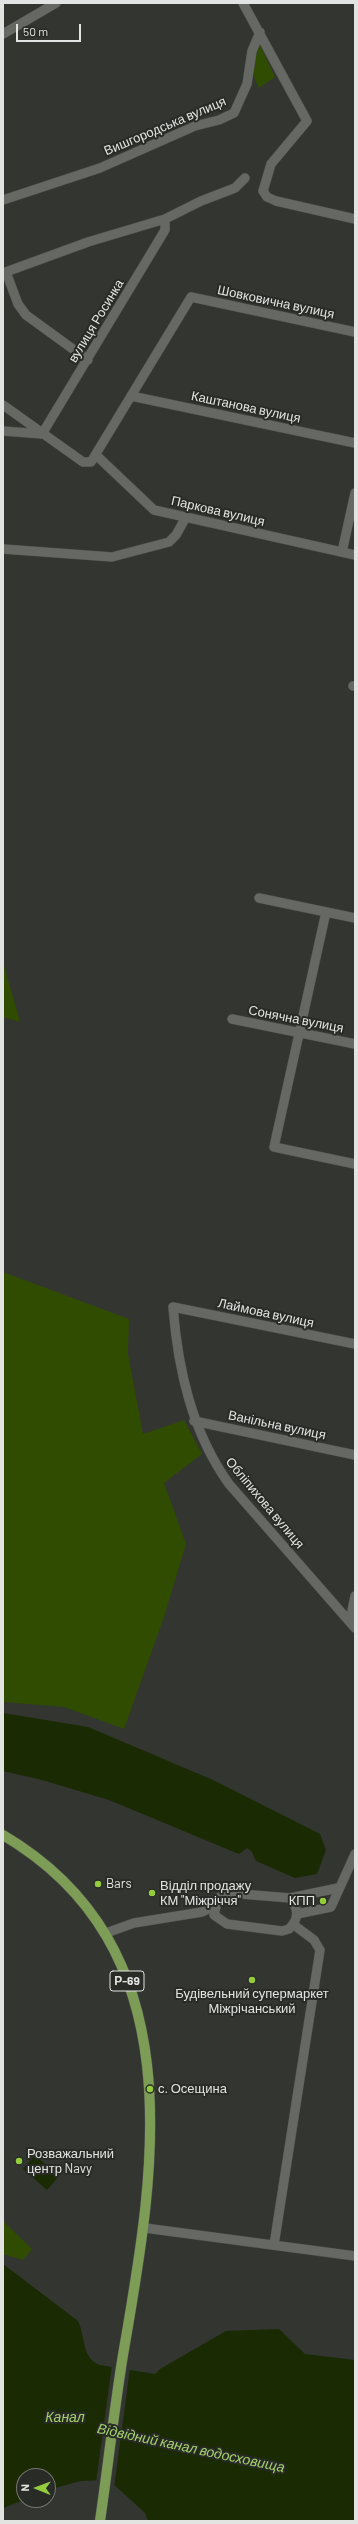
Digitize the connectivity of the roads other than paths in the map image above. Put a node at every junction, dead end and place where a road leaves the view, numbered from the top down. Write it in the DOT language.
graph roads {
  1 [pos="56,3"];
  2 [pos="243,3"];
  3 [pos="260,32"];
  4 [pos="3,34"];
  5 [pos="244,178"];
  6 [pos="3,200"];
  7 [pos="165,219"];
  8 [pos="355,219"];
  9 [pos="5,273"];
  10 [pos="355,332"];
  11 [pos="88,360"];
  12 [pos="131,396"];
  13 [pos="3,406"];
  14 [pos="3,431"];
  15 [pos="42,434"];
  16 [pos="355,444"];
  17 [pos="96,455"];
  18 [pos="355,493"];
  19 [pos="186,517"];
  20 [pos="3,549"];
  21 [pos="342,552"];
  22 [pos="355,554"];
  23 [pos="259,898"];
  24 [pos="326,912"];
  25 [pos="355,918"];
  26 [pos="232,1019"];
  27 [pos="299,1033"];
  28 [pos="355,1044"];
  29 [pos="355,1164"];
  30 [pos="173,1307"];
  31 [pos="355,1344"];
  32 [pos="194,1421"];
  33 [pos="355,1455"];
  34 [pos="355,1596"];
  35 [pos="352,1625"];
  36 [pos="3,1835"];
  37 [pos="355,1854"];
  38 [pos="338,1888"];
  39 [pos="290,1898"];
  40 [pos="214,1910"];
  41 [pos="297,1914"];
  42 [pos="294,1925"];
  43 [pos="106,1933"];
  44 [pos="145,2228"];
  45 [pos="274,2245"];
  46 [pos="355,2256"];
  47 [pos="100,2521"];
  1 -- 4 [label="street"];
  2 -- 3 [label="street"];
  3 -- 6 [label="street, Вишгородська вулиця"];
  3 -- 8 [label="street"];
  5 -- 7 [label="street"];
  7 -- 9 [label="street"];
  7 -- 11 [label="street, вулиця Росинка"];
  9 -- 11 [label="street"];
  10 -- 12 [label="street, Шовковична вулиця"];
  11 -- 15 [label="street, вулиця Росинка"];
  12 -- 16 [label="street, Каштанова вулиця"];
  12 -- 17 [label="street"];
  13 -- 15 [label="street"];
  14 -- 15 [label="street"];
  15 -- 17 [label="street"];
  17 -- 19 [label="street, Паркова вулиця"];
  18 -- 21 [label="street"];
  19 -- 20 [label="street"];
  19 -- 21 [label="street, Паркова вулиця"];
  21 -- 22 [label="street, Паркова вулиця"];
  23 -- 24 [label="street"];
  24 -- 25 [label="street"];
  24 -- 27 [label="street"];
  26 -- 27 [label="street, Сонячна вулиця"];
  27 -- 28 [label="street, Сонячна вулиця"];
  27 -- 29 [label="street"];
  30 -- 31 [label="street, Лаймова вулиця"];
  30 -- 32 [label="street, Обліпихова вулиця"];
  32 -- 33 [label="street, Ванільна вулиця"];
  32 -- 35 [label="street, Обліпихова вулиця"];
  34 -- 35 [label="street"];
  36 -- 43 [label="main road, Р-69"];
  37 -- 38 [label="street"];
  38 -- 39 [label="street"];
  38 -- 41 [label="street"];
  39 -- 40 [label="street"];
  39 -- 41 [label="street"];
  40 -- 42 [label="street"];
  40 -- 43 [label="street"];
  41 -- 42 [label="street"];
  42 -- 45 [label="street"];
  43 -- 44 [label="main road, Р-69"];
  44 -- 45 [label="street"];
  44 -- 47 [label="main road, Р-69"];
  45 -- 46 [label="street"];
}
